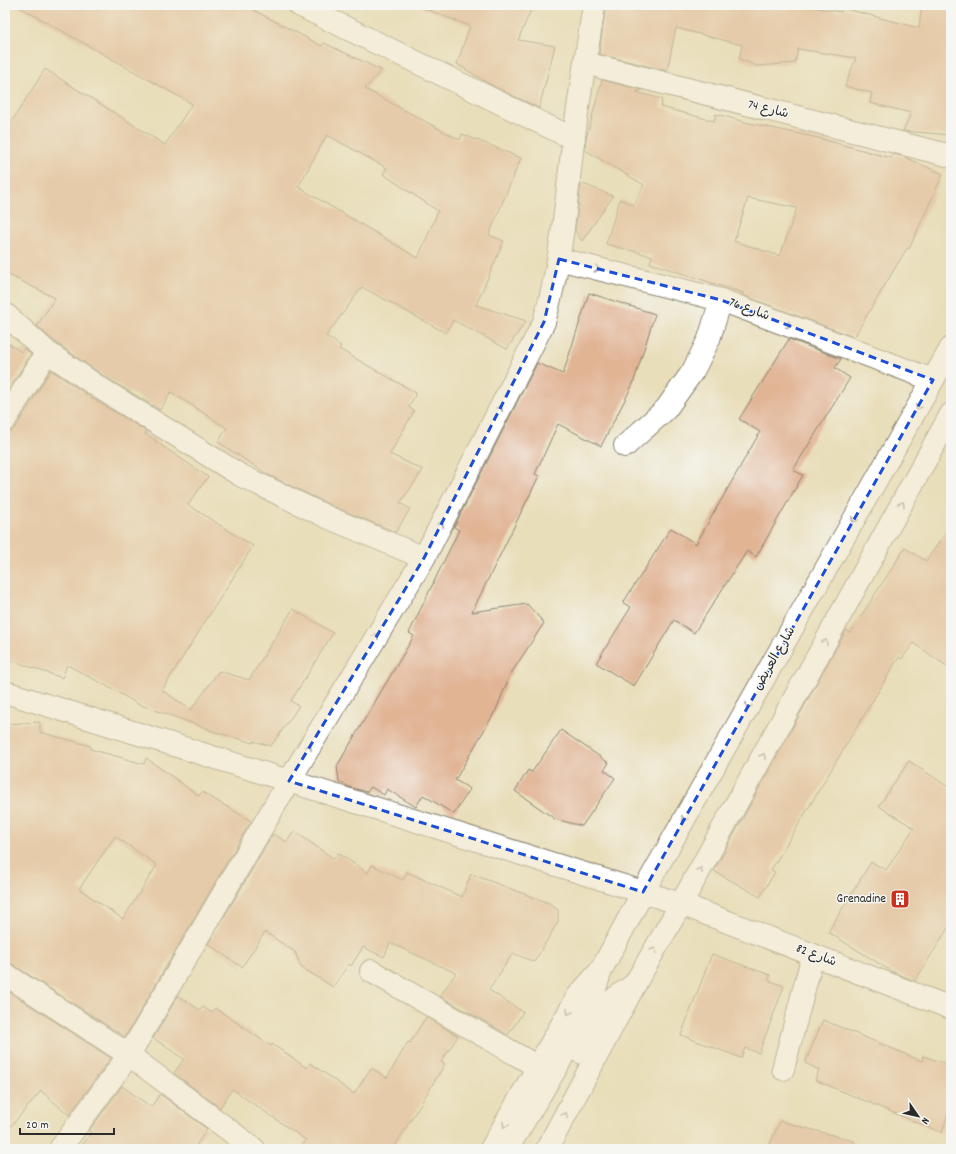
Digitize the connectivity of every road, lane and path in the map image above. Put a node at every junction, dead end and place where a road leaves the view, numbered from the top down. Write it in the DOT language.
graph roads {
  1 [pos="299,5"];
  2 [pos="594,5"];
  3 [pos="585,63"];
  4 [pos="574,139"];
  5 [pos="951,156"];
  6 [pos="559,260"];
  7 [pos="721,300"];
  8 [pos="5,314"];
  9 [pos="951,348"];
  10 [pos="47,352"];
  11 [pos="933,380"];
  12 [pos="951,414"];
  13 [pos="5,420"];
  14 [pos="625,446"];
  15 [pos="424,558"];
  16 [pos="5,692"];
  17 [pos="288,780"];
  18 [pos="643,892"];
  19 [pos="681,904"];
  20 [pos="813,955"];
  21 [pos="371,971"];
  22 [pos="5,974"];
  23 [pos="635,984"];
  24 [pos="948,1001"];
  25 [pos="129,1056"];
  26 [pos="557,1064"];
  27 [pos="783,1069"];
  28 [pos="60,1149"];
  29 [pos="254,1149"];
  30 [pos="491,1149"];
  31 [pos="507,1149"];
  32 [pos="522,1149"];
  33 [pos="547,1149"];
  1 -- 4 [label="main road"];
  2 -- 3 [label="main road"];
  3 -- 4 [label="main road"];
  3 -- 5 [label="main road, شارع 74"];
  4 -- 6 [label="main road"];
  6 -- 7 [label="main road, شارع 76, one-way"];
  15 -- 6 [label="main road, one-way"];
  7 -- 11 [label="main road, شارع 76, one-way"];
  7 -- 14 [label="main road"];
  8 -- 10 [label="main road"];
  9 -- 11 [label="main road, شارع العريض"];
  10 -- 13 [label="main road"];
  10 -- 15 [label="main road"];
  11 -- 18 [label="main road, شارع العريض, one-way"];
  19 -- 12 [label="main road, one-way"];
  17 -- 15 [label="main road, one-way"];
  16 -- 17 [label="main road, شارع 82"];
  17 -- 18 [label="main road, شارع 82"];
  17 -- 25 [label="main road"];
  18 -- 19 [label="main road, شارع 82"];
  18 -- 26 [label="main road, شارع العريض, one-way"];
  19 -- 20 [label="main road, شارع 82"];
  23 -- 19 [label="main road, one-way"];
  20 -- 24 [label="main road, شارع 82"];
  20 -- 27 [label="main road"];
  21 -- 26 [label="main road"];
  22 -- 25 [label="main road"];
  23 -- 26 [label="main road"];
  33 -- 23 [label="main road, one-way"];
  25 -- 28 [label="main road"];
  25 -- 29 [label="main road"];
  26 -- 30 [label="main road, one-way"];
  26 -- 31 [label="main road"];
  26 -- 32 [label="main road"];
}
